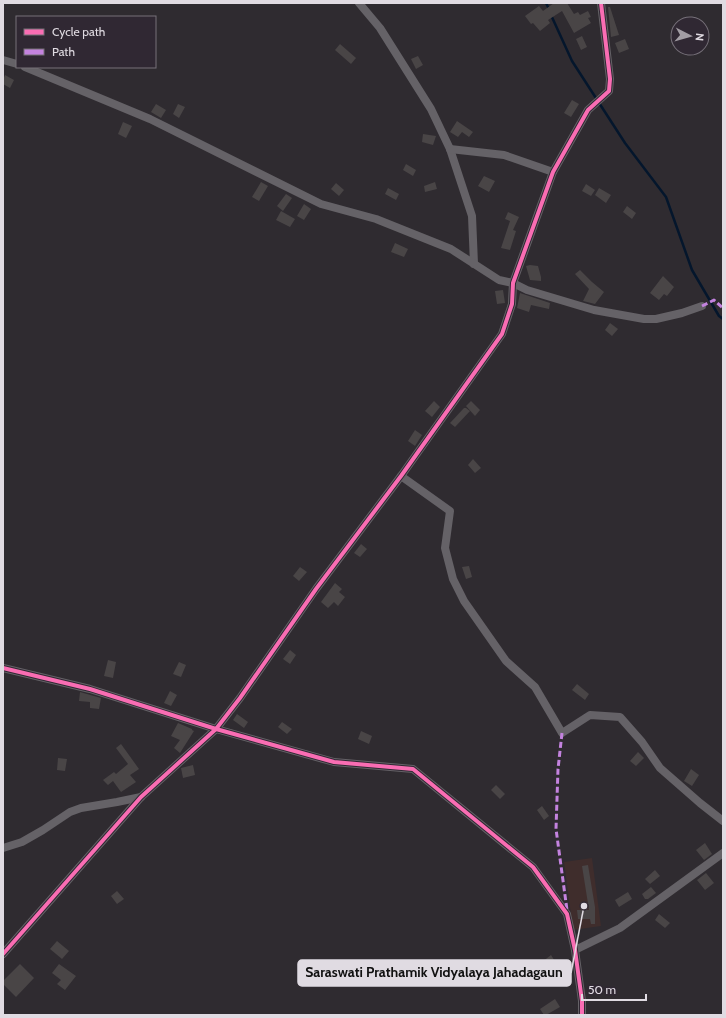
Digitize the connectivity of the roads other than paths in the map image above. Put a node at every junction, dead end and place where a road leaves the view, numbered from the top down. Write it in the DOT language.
graph roads {
  1 [pos="359,3"];
  2 [pos="601,3"];
  3 [pos="3,60"];
  4 [pos="16,64"];
  5 [pos="27,68"];
  6 [pos="450,149"];
  7 [pos="553,172"];
  8 [pos="474,264"];
  9 [pos="513,284"];
  10 [pos="702,306"];
  11 [pos="401,476"];
  12 [pos="3,668"];
  13 [pos="216,729"];
  14 [pos="141,797"];
  15 [pos="723,821"];
  16 [pos="3,848"];
  17 [pos="723,852"];
  18 [pos="575,950"];
  19 [pos="3,954"];
  20 [pos="582,1015"];
  1 -- 6 [label="street"];
  2 -- 7 [label="street"];
  3 -- 4 [label="street"];
  5 -- 8 [label="street"];
  6 -- 7 [label="street"];
  6 -- 8 [label="street"];
  7 -- 9 [label="street"];
  8 -- 9 [label="street"];
  9 -- 10 [label="street"];
  9 -- 11 [label="street"];
  11 -- 13 [label="street"];
  11 -- 15 [label="street"];
  12 -- 13 [label="street"];
  13 -- 14 [label="street"];
  13 -- 18 [label="street"];
  14 -- 16 [label="street"];
  14 -- 19 [label="street"];
  17 -- 18 [label="street"];
  18 -- 20 [label="street"];
}
